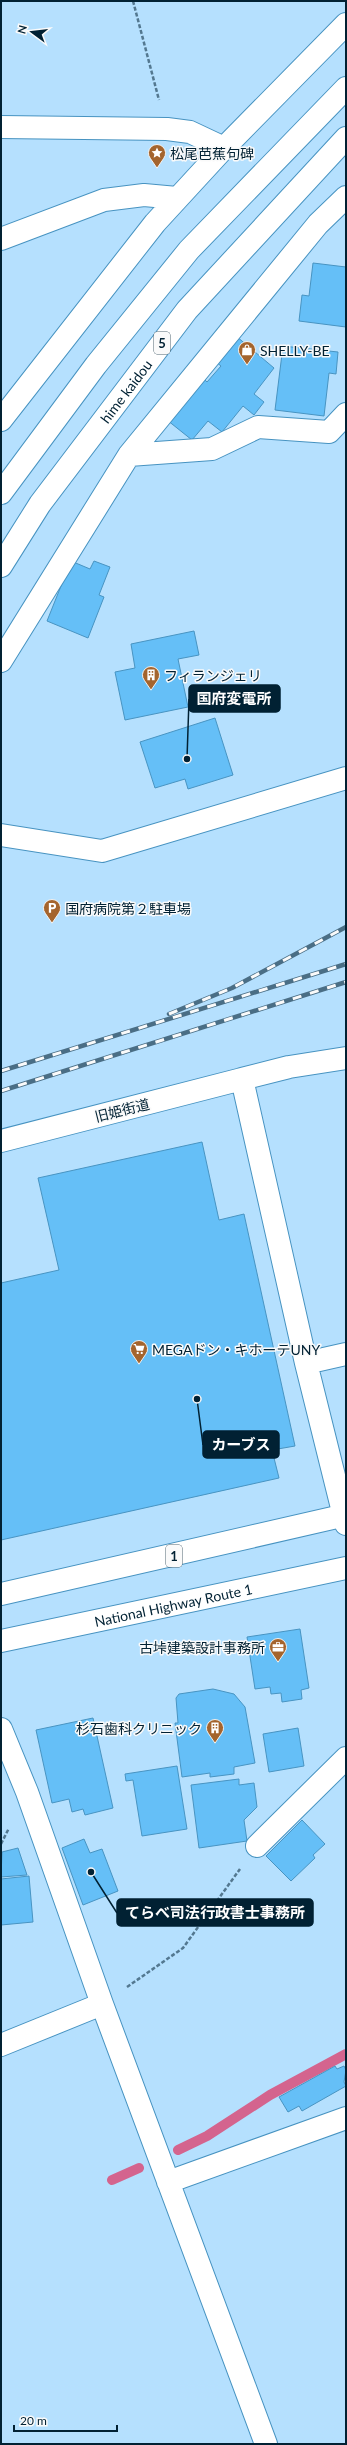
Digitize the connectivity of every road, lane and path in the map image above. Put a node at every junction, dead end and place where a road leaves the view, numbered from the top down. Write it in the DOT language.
graph roads {
  1 [pos="133,1"];
  2 [pos="346,24"];
  3 [pos="341,93"];
  4 [pos="1,128"];
  5 [pos="167,129"];
  6 [pos="346,138"];
  7 [pos="224,148"];
  8 [pos="346,197"];
  9 [pos="177,198"];
  10 [pos="1,239"];
  11 [pos="346,414"];
  12 [pos="1,420"];
  13 [pos="129,455"];
  14 [pos="1,493"];
  15 [pos="1,566"];
  16 [pos="1,661"];
  17 [pos="346,778"];
  18 [pos="1,835"];
  19 [pos="346,1058"];
  20 [pos="242,1079"];
  21 [pos="1,1141"];
  22 [pos="346,1354"];
  23 [pos="306,1363"];
  24 [pos="345,1518"];
  25 [pos="346,1568"];
  26 [pos="1,1594"];
  27 [pos="1,1641"];
  28 [pos="1,1729"];
  29 [pos="346,1758"];
  30 [pos="257,1846"];
  31 [pos="102,2004"];
  32 [pos="1,2045"];
  33 [pos="346,2118"];
  34 [pos="168,2182"];
  35 [pos="266,2444"];
  1 -- 5 [label="path"];
  2 -- 7 [label="main road"];
  3 -- 14 [label="main road"];
  4 -- 5 [label="main road"];
  5 -- 7 [label="main road"];
  6 -- 15 [label="main road, hime kaidou / 5"];
  7 -- 9 [label="main road"];
  8 -- 13 [label="main road"];
  9 -- 10 [label="main road"];
  9 -- 12 [label="main road"];
  11 -- 13 [label="main road"];
  13 -- 16 [label="main road"];
  17 -- 18 [label="main road"];
  19 -- 20 [label="main road, 旧姫街道"];
  20 -- 21 [label="main road, 旧姫街道"];
  20 -- 23 [label="main road"];
  22 -- 23 [label="main road"];
  23 -- 24 [label="main road"];
  24 -- 26 [label="main road, 1"];
  25 -- 27 [label="main road, National Highway Route 1"];
  28 -- 31 [label="main road"];
  29 -- 30 [label="main road"];
  30 -- 31 [label="path"];
  31 -- 32 [label="main road"];
  31 -- 34 [label="main road"];
  33 -- 34 [label="main road"];
  34 -- 35 [label="main road"];
}
